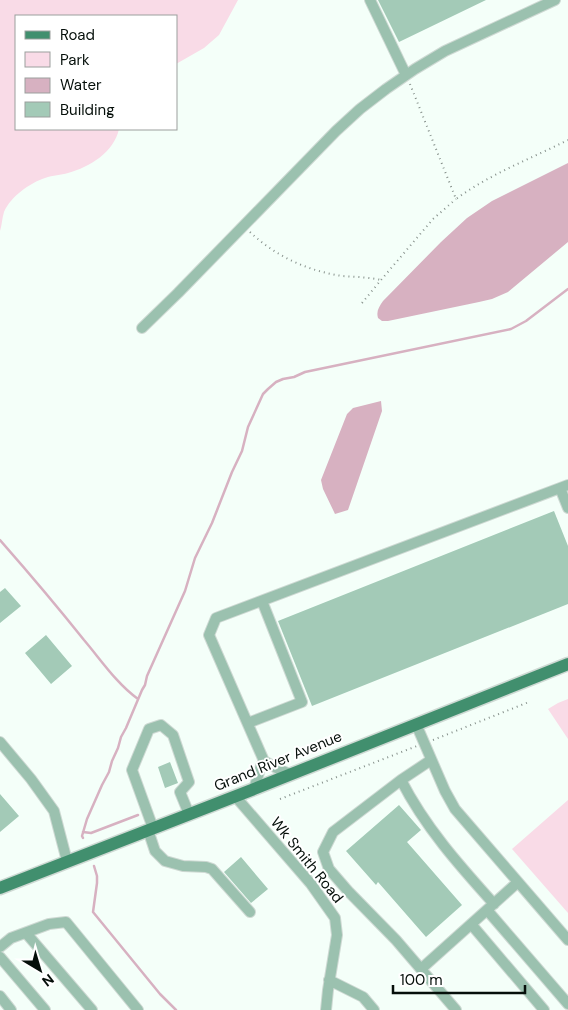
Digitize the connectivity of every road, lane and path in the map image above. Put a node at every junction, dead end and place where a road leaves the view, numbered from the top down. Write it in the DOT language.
graph roads {
  1 [pos="370,0"];
  2 [pos="555,0"];
  3 [pos="406,75"];
  4 [pos="568,140"];
  5 [pos="456,199"];
  6 [pos="244,226"];
  7 [pos="381,280"];
  8 [pos="362,303"];
  9 [pos="142,328"];
  10 [pos="564,486"];
  11 [pos="568,508"];
  12 [pos="262,601"];
  13 [pos="568,664"];
  14 [pos="529,702"];
  15 [pos="248,723"];
  16 [pos="416,724"];
  17 [pos="0,742"];
  18 [pos="424,743"];
  19 [pos="431,760"];
  20 [pos="264,761"];
  21 [pos="290,774"];
  22 [pos="401,780"];
  23 [pos="254,789"];
  24 [pos="235,796"];
  25 [pos="280,799"];
  26 [pos="189,814"];
  27 [pos="150,829"];
  28 [pos="67,861"];
  29 [pos="518,882"];
  30 [pos="1,886"];
  31 [pos="490,907"];
  32 [pos="250,912"];
  33 [pos="471,924"];
  34 [pos="26,933"];
  35 [pos="568,940"];
  36 [pos="0,947"];
  37 [pos="0,958"];
  38 [pos="421,969"];
  39 [pos="330,980"];
  40 [pos="0,996"];
  41 [pos="568,1004"];
  42 [pos="366,1006"];
  43 [pos="11,1010"];
  44 [pos="45,1010"];
  45 [pos="92,1010"];
  46 [pos="138,1010"];
  47 [pos="326,1010"];
  48 [pos="374,1010"];
  49 [pos="456,1010"];
  50 [pos="544,1010"];
  1 -- 3 [label="street"];
  2 -- 3 [label="street"];
  3 -- 5 [label="path"];
  3 -- 6 [label="street"];
  4 -- 5 [label="path"];
  5 -- 7 [label="path"];
  6 -- 7 [label="path"];
  6 -- 9 [label="street"];
  7 -- 8 [label="path"];
  10 -- 11 [label="street"];
  10 -- 12 [label="street"];
  12 -- 15 [label="street"];
  12 -- 15 [label="street"];
  13 -- 16 [label="main road, Grand River Avenue"];
  14 -- 18 [label="path"];
  15 -- 20 [label="street"];
  16 -- 18 [label="street"];
  16 -- 21 [label="main road, Grand River Avenue"];
  17 -- 28 [label="street"];
  18 -- 19 [label="street"];
  18 -- 25 [label="path"];
  19 -- 22 [label="street"];
  19 -- 29 [label="street"];
  20 -- 21 [label="street"];
  20 -- 23 [label="street"];
  21 -- 23 [label="main road, Grand River Avenue"];
  22 -- 31 [label="street"];
  22 -- 38 [label="street"];
  23 -- 24 [label="main road, Grand River Avenue"];
  24 -- 26 [label="main road, Grand River Avenue"];
  24 -- 39 [label="street, Wk Smith Road"];
  26 -- 27 [label="main road, Grand River Avenue"];
  26 -- 27 [label="street"];
  27 -- 28 [label="main road, Grand River Avenue"];
  27 -- 32 [label="street"];
  28 -- 30 [label="main road, Grand River Avenue"];
  29 -- 31 [label="street"];
  29 -- 35 [label="street"];
  31 -- 33 [label="street"];
  31 -- 41 [label="street"];
  33 -- 38 [label="street"];
  33 -- 50 [label="street"];
  34 -- 36 [label="street"];
  34 -- 45 [label="street"];
  34 -- 46 [label="street"];
  37 -- 44 [label="street"];
  38 -- 49 [label="street"];
  39 -- 42 [label="street"];
  39 -- 47 [label="street, Wk Smith Road"];
  40 -- 43 [label="street"];
  42 -- 48 [label="street"];
}
